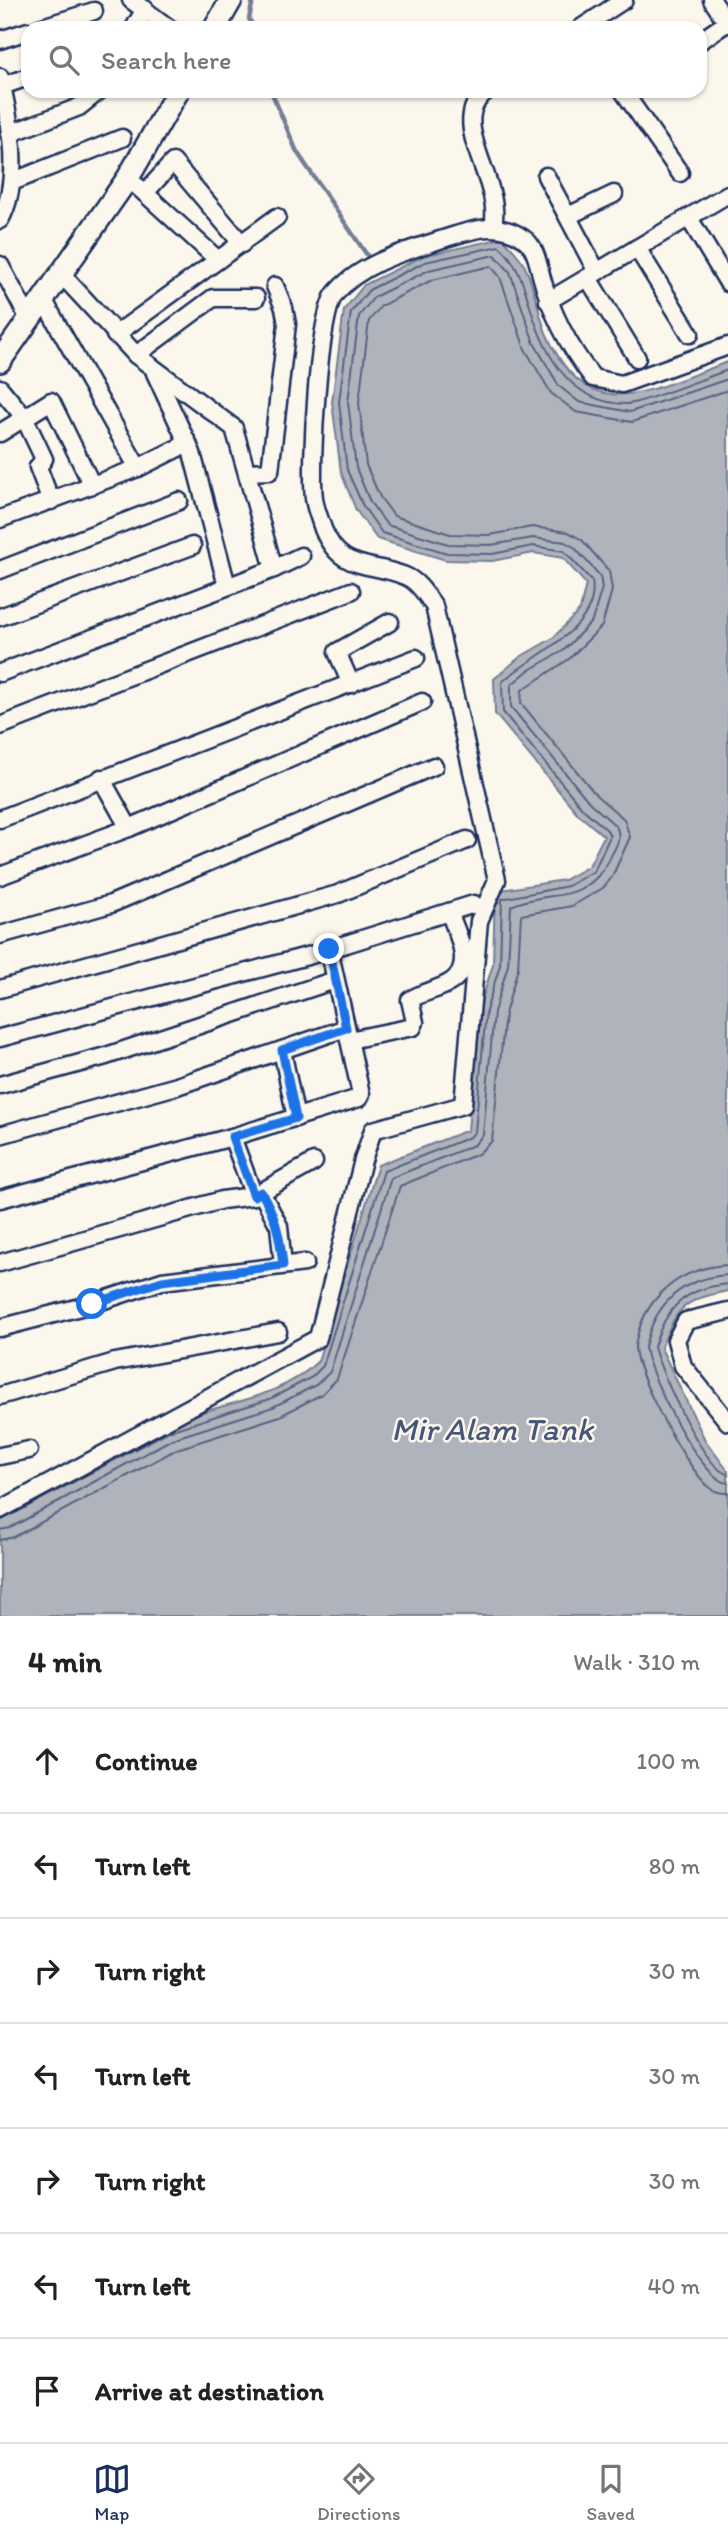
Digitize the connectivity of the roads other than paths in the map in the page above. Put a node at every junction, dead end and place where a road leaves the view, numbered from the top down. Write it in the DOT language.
graph roads {
  1 [pos="131,0"];
  2 [pos="232,0"];
  3 [pos="624,0"];
  4 [pos="712,0"];
  5 [pos="153,8"];
  6 [pos="94,11"];
  7 [pos="62,21"];
  8 [pos="141,21"];
  9 [pos="219,21"];
  10 [pos="592,21"];
  11 [pos="728,23"];
  12 [pos="21,34"];
  13 [pos="707,36"];
  14 [pos="0,40"];
  15 [pos="21,78"];
  16 [pos="1,82"];
  17 [pos="90,98"];
  18 [pos="174,98"];
  19 [pos="477,98"];
  20 [pos="629,98"];
  21 [pos="9,134"];
  22 [pos="122,138"];
  23 [pos="680,173"];
  24 [pos="546,176"];
  25 [pos="128,178"];
  26 [pos="12,182"];
  27 [pos="145,193"];
  28 [pos="614,194"];
  29 [pos="728,194"];
  30 [pos="568,216"];
  31 [pos="277,217"];
  32 [pos="689,218"];
  33 [pos="0,220"];
  34 [pos="493,226"];
  35 [pos="242,244"];
  36 [pos="637,248"];
  37 [pos="218,260"];
  38 [pos="0,265"];
  39 [pos="61,275"];
  40 [pos="592,275"];
  41 [pos="728,283"];
  42 [pos="275,286"];
  43 [pos="256,298"];
  44 [pos="43,299"];
  45 [pos="548,301"];
  46 [pos="29,319"];
  47 [pos="690,334"];
  48 [pos="115,335"];
  49 [pos="728,346"];
  50 [pos="0,348"];
  51 [pos="136,355"];
  52 [pos="637,358"];
  53 [pos="0,360"];
  54 [pos="154,370"];
  55 [pos="0,388"];
  56 [pos="24,417"];
  57 [pos="0,433"];
  58 [pos="188,443"];
  59 [pos="138,468"];
  60 [pos="247,472"];
  61 [pos="92,485"];
  62 [pos="180,500"];
  63 [pos="51,501"];
  64 [pos="0,519"];
  65 [pos="191,546"];
  66 [pos="301,556"];
  67 [pos="274,569"];
  68 [pos="0,570"];
  69 [pos="227,586"];
  70 [pos="351,591"];
  71 [pos="0,617"];
  72 [pos="390,622"];
  73 [pos="416,658"];
  74 [pos="0,673"];
  75 [pos="351,684"];
  76 [pos="422,702"];
  77 [pos="0,726"];
  78 [pos="434,765"];
  79 [pos="101,778"];
  80 [pos="0,819"];
  81 [pos="129,828"];
  82 [pos="467,841"];
  83 [pos="0,876"];
  84 [pos="474,904"];
  85 [pos="449,912"];
  86 [pos="0,935"];
  87 [pos="329,949"];
  88 [pos="335,980"];
  89 [pos="0,989"];
  90 [pos="348,1034"];
  91 [pos="0,1038"];
  92 [pos="282,1050"];
  93 [pos="0,1085"];
  94 [pos="296,1118"];
  95 [pos="0,1135"];
  96 [pos="232,1137"];
  97 [pos="314,1162"];
  98 [pos="258,1194"];
  99 [pos="0,1199"];
  100 [pos="305,1262"];
  101 [pos="0,1263"];
  102 [pos="283,1265"];
  103 [pos="728,1311"];
  104 [pos="0,1328"];
  105 [pos="278,1332"];
  106 [pos="0,1396"];
  107 [pos="728,1422"];
  108 [pos="29,1450"];
  109 [pos="0,1456"];
  110 [pos="0,1510"];
  1 -- 5 [label="street"];
  2 -- 9 [label="main road"];
  3 -- 10 [label="street"];
  4 -- 11 [label="street"];
  5 -- 8 [label="street"];
  6 -- 7 [label="street"];
  11 -- 13 [label="street"];
  12 -- 14 [label="street"];
  15 -- 16 [label="street"];
  16 -- 21 [label="street"];
  17 -- 21 [label="street"];
  18 -- 25 [label="main road"];
  19 -- 34 [label="street"];
  20 -- 23 [label="street"];
  21 -- 26 [label="street"];
  22 -- 26 [label="street"];
  24 -- 30 [label="street"];
  25 -- 27 [label="street"];
  25 -- 39 [label="main road"];
  26 -- 33 [label="street"];
  27 -- 35 [label="street"];
  27 -- 37 [label="street"];
  28 -- 30 [label="street"];
  29 -- 32 [label="street"];
  30 -- 40 [label="street"];
  31 -- 35 [label="street"];
  32 -- 36 [label="street"];
  32 -- 41 [label="street"];
  34 -- 45 [label="street"];
  34 -- 110 [label="street"];
  35 -- 37 [label="street"];
  36 -- 40 [label="street"];
  36 -- 47 [label="street"];
  37 -- 48 [label="street"];
  38 -- 46 [label="street"];
  39 -- 44 [label="main road"];
  39 -- 48 [label="street"];
  40 -- 45 [label="street"];
  40 -- 52 [label="street"];
  42 -- 60 [label="street"];
  43 -- 51 [label="street"];
  44 -- 46 [label="main road"];
  44 -- 59 [label="street"];
  45 -- 49 [label="street"];
  46 -- 50 [label="main road"];
  46 -- 53 [label="main road"];
  48 -- 51 [label="street"];
  51 -- 54 [label="street"];
  54 -- 58 [label="street"];
  54 -- 60 [label="street"];
  55 -- 56 [label="street"];
  56 -- 57 [label="street"];
  56 -- 61 [label="street"];
  56 -- 63 [label="street"];
  58 -- 59 [label="street"];
  58 -- 69 [label="street"];
  59 -- 61 [label="street"];
  60 -- 67 [label="street"];
  61 -- 63 [label="street"];
  62 -- 68 [label="street"];
  63 -- 64 [label="street"];
  65 -- 71 [label="street"];
  66 -- 67 [label="street"];
  67 -- 69 [label="street"];
  69 -- 74 [label="street"];
  70 -- 77 [label="street"];
  72 -- 75 [label="street"];
  73 -- 75 [label="street"];
  75 -- 79 [label="street"];
  76 -- 81 [label="street"];
  78 -- 86 [label="street"];
  79 -- 80 [label="street"];
  79 -- 81 [label="street"];
  81 -- 83 [label="street"];
  82 -- 89 [label="street"];
  84 -- 85 [label="street"];
  85 -- 87 [label="street"];
  85 -- 90 [label="street"];
  87 -- 88 [label="street"];
  87 -- 91 [label="street"];
  88 -- 90 [label="street"];
  88 -- 93 [label="street"];
  90 -- 92 [label="street"];
  90 -- 94 [label="street"];
  92 -- 94 [label="street"];
  92 -- 95 [label="street"];
  94 -- 96 [label="street"];
  96 -- 98 [label="street"];
  96 -- 99 [label="street"];
  97 -- 98 [label="street"];
  98 -- 101 [label="street"];
  98 -- 102 [label="street"];
  100 -- 102 [label="street"];
  102 -- 104 [label="street"];
  103 -- 107 [label="street"];
  105 -- 106 [label="street"];
  108 -- 109 [label="street"];
}
